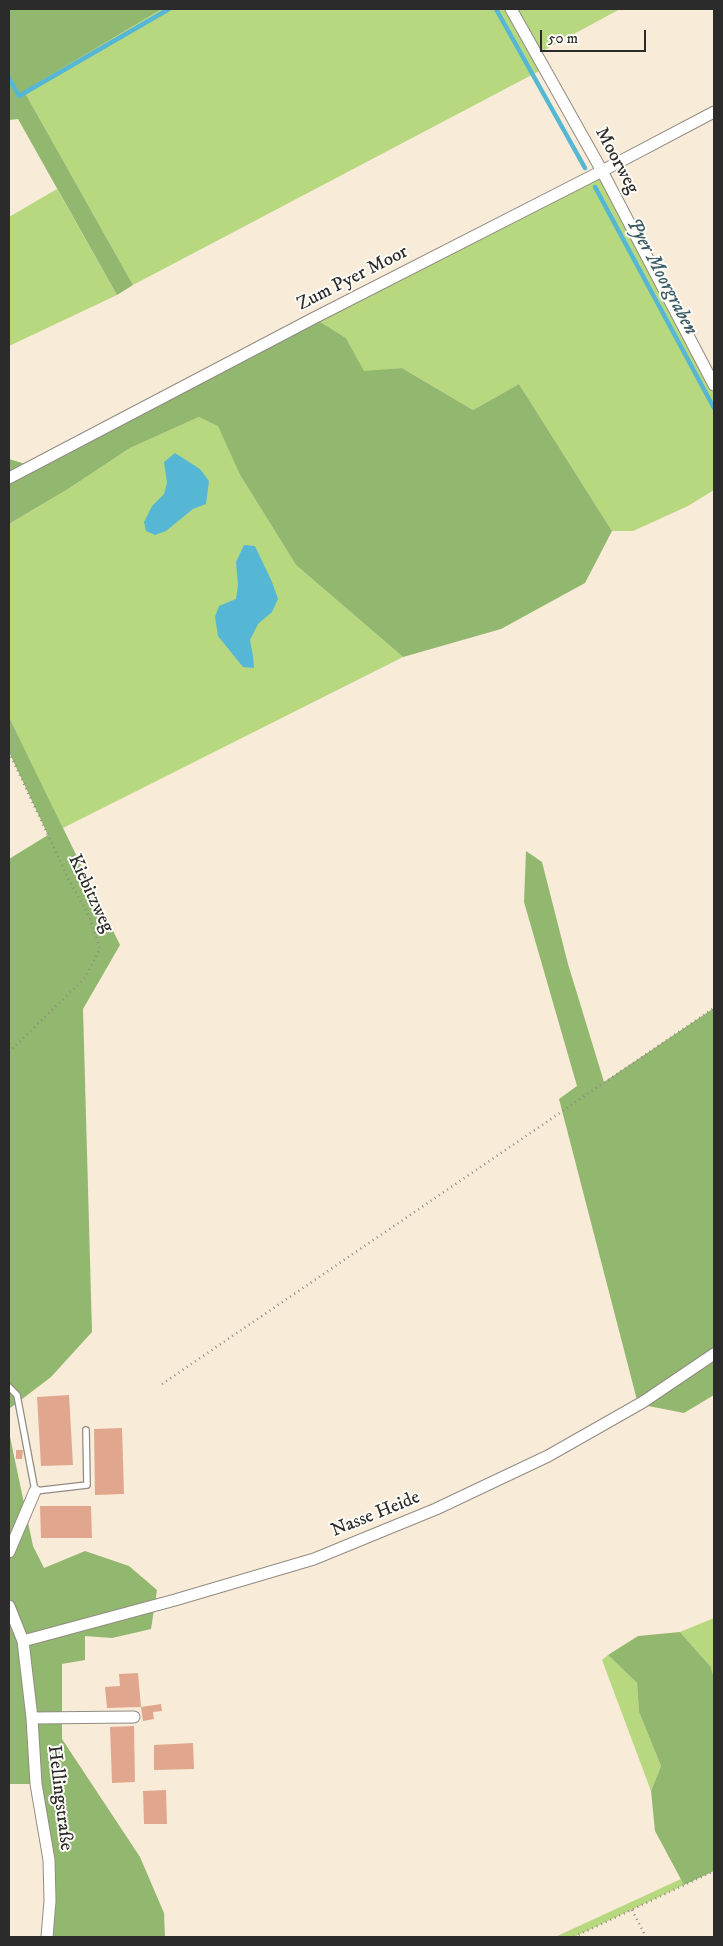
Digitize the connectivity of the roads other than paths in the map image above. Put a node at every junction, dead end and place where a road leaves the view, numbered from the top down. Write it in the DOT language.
graph roads {
  1 [pos="511,9"];
  2 [pos="714,112"];
  3 [pos="602,171"];
  4 [pos="714,385"];
  5 [pos="9,478"];
  6 [pos="714,1354"];
  7 [pos="9,1387"];
  8 [pos="86,1430"];
  9 [pos="35,1491"];
  10 [pos="9,1552"];
  11 [pos="9,1606"];
  12 [pos="23,1641"];
  13 [pos="134,1717"];
  14 [pos="32,1718"];
  15 [pos="47,1937"];
  1 -- 3 [label="street, Moorweg"];
  2 -- 3 [label="street, Zum Pyer Moor"];
  3 -- 4 [label="street, Moorweg"];
  3 -- 5 [label="street, Zum Pyer Moor"];
  6 -- 12 [label="street, Nasse Heide"];
  7 -- 9 [label="lane"];
  8 -- 9 [label="lane"];
  9 -- 10 [label="street"];
  11 -- 12 [label="street, Hellingstraße"];
  12 -- 14 [label="street, Hellingstraße"];
  13 -- 14 [label="street"];
  14 -- 15 [label="street, Hellingstraße"];
}
